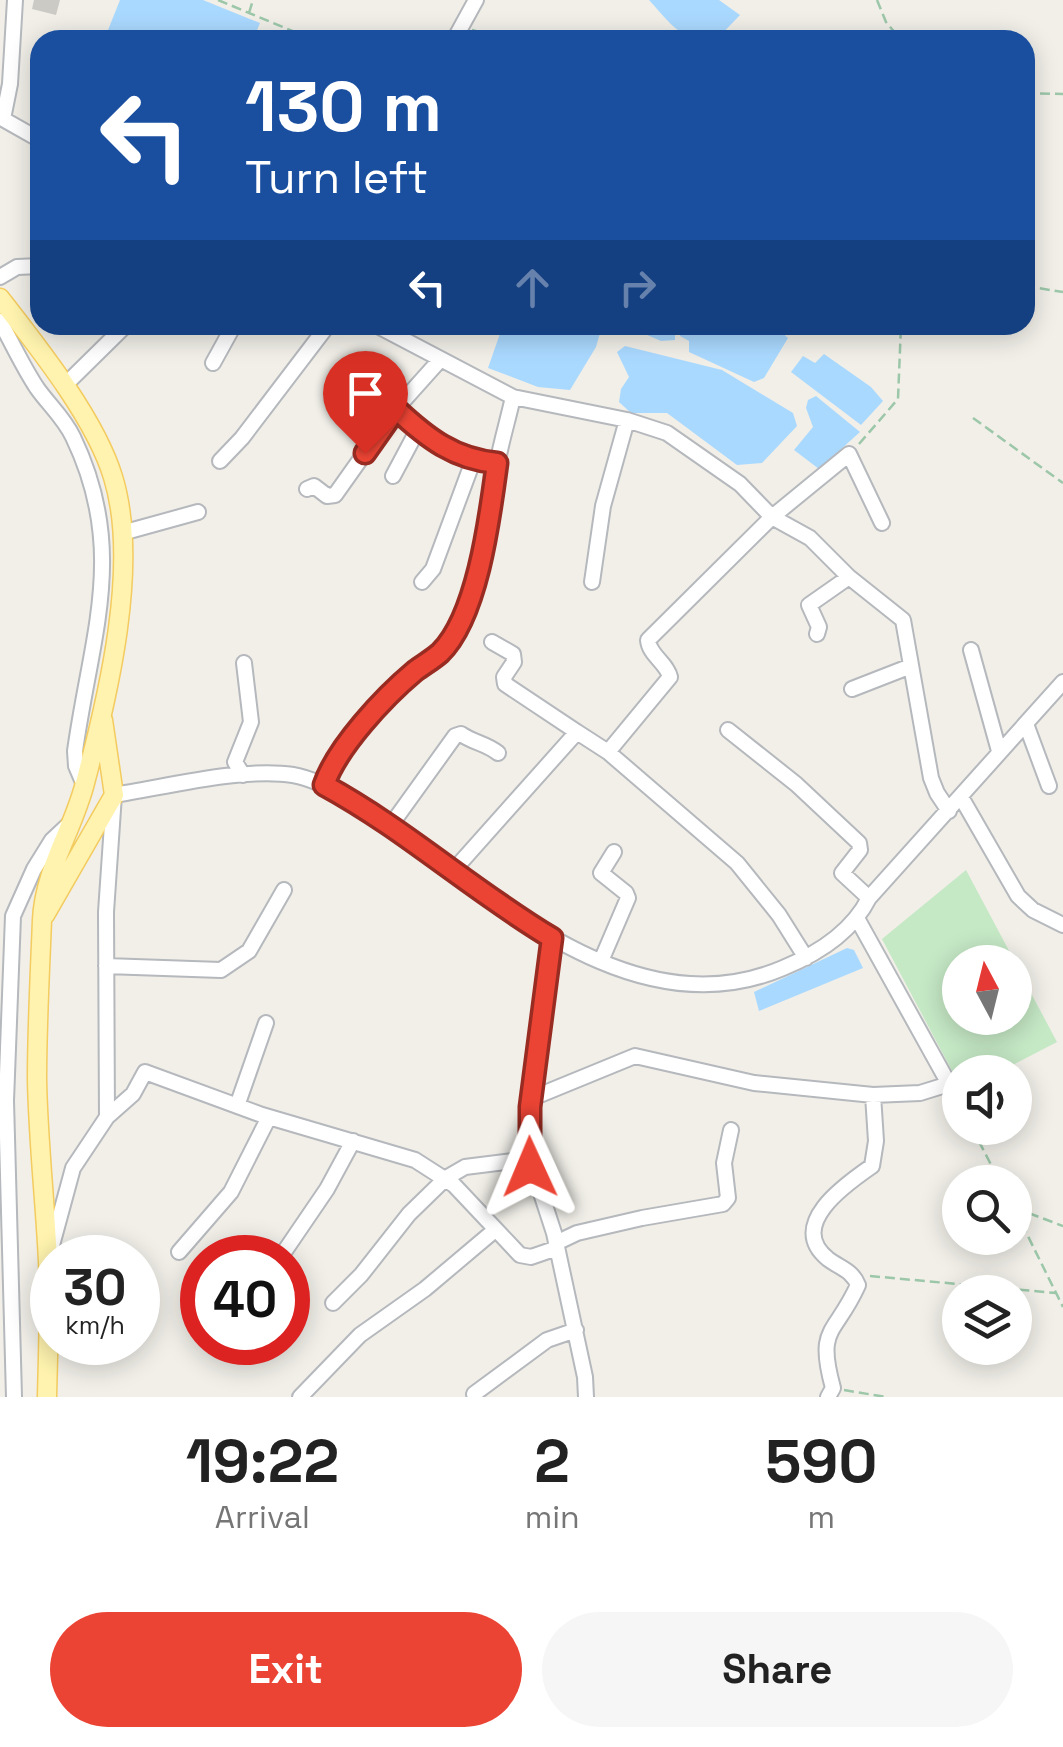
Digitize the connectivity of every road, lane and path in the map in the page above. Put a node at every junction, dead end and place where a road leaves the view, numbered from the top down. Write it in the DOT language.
graph roads {
  1 [pos="16,0"];
  2 [pos="218,0"];
  3 [pos="253,0"];
  4 [pos="476,0"];
  5 [pos="878,0"];
  6 [pos="249,13"];
  7 [pos="290,30"];
  8 [pos="459,30"];
  9 [pos="893,30"];
  10 [pos="1035,93"];
  11 [pos="1063,94"];
  12 [pos="2,116"];
  13 [pos="30,134"];
  14 [pos="30,266"];
  15 [pos="0,277"];
  16 [pos="1035,288"];
  17 [pos="1063,292"];
  18 [pos="0,298"];
  19 [pos="0,321"];
  20 [pos="117,335"];
  21 [pos="228,335"];
  22 [pos="320,335"];
  23 [pos="394,335"];
  24 [pos="900,335"];
  25 [pos="439,361"];
  26 [pos="213,363"];
  27 [pos="28,372"];
  28 [pos="68,393"];
  29 [pos="513,397"];
  30 [pos="396,409"];
  31 [pos="972,418"];
  32 [pos="627,420"];
  33 [pos="418,430"];
  34 [pos="849,454"];
  35 [pos="220,461"];
  36 [pos="473,461"];
  37 [pos="497,463"];
  38 [pos="109,466"];
  39 [pos="393,476"];
  40 [pos="1063,484"];
  41 [pos="307,489"];
  42 [pos="99,512"];
  43 [pos="198,512"];
  44 [pos="772,517"];
  45 [pos="882,523"];
  46 [pos="122,533"];
  47 [pos="848,576"];
  48 [pos="422,582"];
  49 [pos="592,582"];
  50 [pos="817,634"];
  51 [pos="492,642"];
  52 [pos="970,650"];
  53 [pos="244,663"];
  54 [pos="911,666"];
  55 [pos="1063,682"];
  56 [pos="852,689"];
  57 [pos="101,710"];
  58 [pos="1026,724"];
  59 [pos="728,730"];
  60 [pos="577,732"];
  61 [pos="1000,751"];
  62 [pos="608,752"];
  63 [pos="498,753"];
  64 [pos="243,775"];
  65 [pos="324,785"];
  66 [pos="1049,786"];
  67 [pos="85,787"];
  68 [pos="114,795"];
  69 [pos="961,797"];
  70 [pos="950,811"];
  71 [pos="72,821"];
  72 [pos="391,824"];
  73 [pos="614,852"];
  74 [pos="453,872"];
  75 [pos="284,890"];
  76 [pos="869,898"];
  77 [pos="42,920"];
  78 [pos="858,920"];
  79 [pos="1062,923"];
  80 [pos="552,938"];
  81 [pos="806,958"];
  82 [pos="601,962"];
  83 [pos="106,966"];
  84 [pos="266,1023"];
  85 [pos="128,1064"];
  86 [pos="145,1072"];
  87 [pos="874,1095"];
  88 [pos="530,1099"];
  89 [pos="237,1106"];
  90 [pos="108,1117"];
  91 [pos="269,1117"];
  92 [pos="731,1130"];
  93 [pos="353,1141"];
  94 [pos="528,1159"];
  95 [pos="446,1178"];
  96 [pos="1032,1215"];
  97 [pos="1063,1226"];
  98 [pos="495,1230"];
  99 [pos="46,1235"];
  100 [pos="55,1235"];
  101 [pos="296,1235"];
  102 [pos="1032,1244"];
  103 [pos="556,1246"];
  104 [pos="179,1252"];
  105 [pos="854,1275"];
  106 [pos="1056,1293"];
  107 [pos="333,1303"];
  108 [pos="1063,1307"];
  109 [pos="576,1330"];
  110 [pos="48,1365"];
  111 [pos="9,1386"];
  112 [pos="830,1393"];
  113 [pos="474,1394"];
  114 [pos="48,1397"];
  115 [pos="301,1397"];
  116 [pos="586,1397"];
  117 [pos="886,1397"];
  1 -- 12 [label="street"];
  2 -- 6 [label="path"];
  3 -- 6 [label="path"];
  4 -- 8 [label="street"];
  5 -- 9 [label="path"];
  6 -- 7 [label="path"];
  10 -- 11 [label="path"];
  12 -- 13 [label="street"];
  14 -- 15 [label="street"];
  16 -- 17 [label="path"];
  18 -- 28 [label="main road"];
  19 -- 27 [label="street"];
  20 -- 28 [label="street"];
  21 -- 26 [label="street"];
  22 -- 35 [label="street"];
  23 -- 25 [label="street"];
  24 -- 34 [label="path"];
  25 -- 29 [label="street"];
  25 -- 30 [label="street"];
  27 -- 28 [label="street"];
  27 -- 42 [label="street"];
  28 -- 38 [label="main road"];
  29 -- 32 [label="street"];
  29 -- 37 [label="street"];
  30 -- 33 [label="street"];
  30 -- 41 [label="street"];
  31 -- 40 [label="path"];
  32 -- 44 [label="street"];
  32 -- 49 [label="street"];
  33 -- 36 [label="street"];
  33 -- 39 [label="street"];
  34 -- 44 [label="street"];
  34 -- 45 [label="street"];
  36 -- 37 [label="street"];
  36 -- 48 [label="street"];
  37 -- 65 [label="street"];
  38 -- 42 [label="street"];
  38 -- 46 [label="main road"];
  42 -- 67 [label="street"];
  43 -- 46 [label="street"];
  44 -- 47 [label="street"];
  44 -- 62 [label="street"];
  46 -- 57 [label="main road"];
  47 -- 50 [label="street"];
  47 -- 54 [label="street"];
  51 -- 60 [label="street"];
  52 -- 61 [label="street"];
  53 -- 64 [label="street"];
  54 -- 56 [label="street"];
  54 -- 70 [label="street"];
  55 -- 58 [label="street"];
  57 -- 67 [label="main road"];
  57 -- 68 [label="main road"];
  58 -- 61 [label="street"];
  58 -- 66 [label="street"];
  59 -- 76 [label="street"];
  60 -- 62 [label="street"];
  60 -- 74 [label="street"];
  61 -- 69 [label="street"];
  62 -- 81 [label="street"];
  63 -- 72 [label="street"];
  64 -- 65 [label="street"];
  64 -- 68 [label="street"];
  65 -- 72 [label="street"];
  67 -- 71 [label="main road"];
  68 -- 77 [label="main road"];
  68 -- 83 [label="street"];
  69 -- 70 [label="street"];
  69 -- 79 [label="street"];
  70 -- 76 [label="street"];
  71 -- 77 [label="main road"];
  71 -- 111 [label="street"];
  72 -- 74 [label="street"];
  73 -- 82 [label="street"];
  74 -- 80 [label="street"];
  75 -- 83 [label="street"];
  76 -- 78 [label="street"];
  77 -- 99 [label="main road"];
  78 -- 81 [label="street"];
  78 -- 87 [label="street"];
  80 -- 82 [label="street"];
  80 -- 88 [label="street"];
  81 -- 82 [label="street"];
  83 -- 90 [label="street"];
  84 -- 89 [label="street"];
  85 -- 86 [label="street"];
  86 -- 89 [label="street"];
  86 -- 90 [label="street"];
  87 -- 88 [label="street"];
  87 -- 105 [label="street"];
  88 -- 94 [label="street"];
  89 -- 91 [label="street"];
  90 -- 100 [label="street"];
  91 -- 93 [label="street"];
  91 -- 104 [label="street"];
  92 -- 103 [label="street"];
  93 -- 95 [label="street"];
  93 -- 101 [label="street"];
  94 -- 95 [label="street"];
  94 -- 103 [label="street"];
  95 -- 98 [label="street"];
  95 -- 107 [label="street"];
  96 -- 97 [label="path"];
  98 -- 103 [label="street"];
  98 -- 115 [label="street"];
  102 -- 106 [label="path"];
  103 -- 109 [label="street"];
  105 -- 106 [label="path"];
  105 -- 112 [label="street"];
  106 -- 108 [label="path"];
  109 -- 113 [label="street"];
  109 -- 116 [label="street"];
  110 -- 114 [label="main road"];
  112 -- 117 [label="path"];
}
